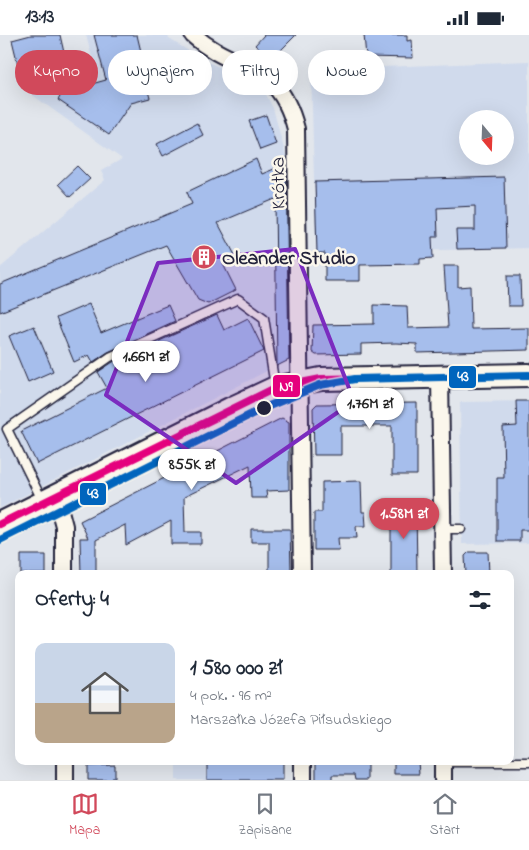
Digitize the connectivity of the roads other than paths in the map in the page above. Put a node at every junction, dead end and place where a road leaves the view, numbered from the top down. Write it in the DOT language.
graph roads {
  1 [pos="194,35"];
  2 [pos="529,375"];
  3 [pos="440,377"];
  4 [pos="300,383"];
  5 [pos="275,388"];
  6 [pos="49,499"];
  7 [pos="3,519"];
  8 [pos="442,529"];
  9 [pos="461,529"];
  10 [pos="64,570"];
  11 [pos="302,570"];
  12 [pos="442,570"];
  13 [pos="514,762"];
  14 [pos="529,762"];
  15 [pos="65,765"];
  16 [pos="303,765"];
  17 [pos="443,765"];
  18 [pos="65,780"];
  19 [pos="303,780"];
  20 [pos="443,780"];
  1 -- 4 [label="street, Krótka"];
  2 -- 3 [label="main road"];
  3 -- 4 [label="main road"];
  3 -- 8 [label="street"];
  4 -- 5 [label="main road"];
  4 -- 11 [label="street, Krótka"];
  5 -- 6 [label="main road"];
  5 -- 6 [label="lane"];
  6 -- 7 [label="main road"];
  6 -- 10 [label="street"];
  8 -- 9 [label="lane"];
  8 -- 12 [label="street"];
  13 -- 14 [label="lane"];
  15 -- 18 [label="street"];
  16 -- 19 [label="street"];
  17 -- 20 [label="street"];
}
